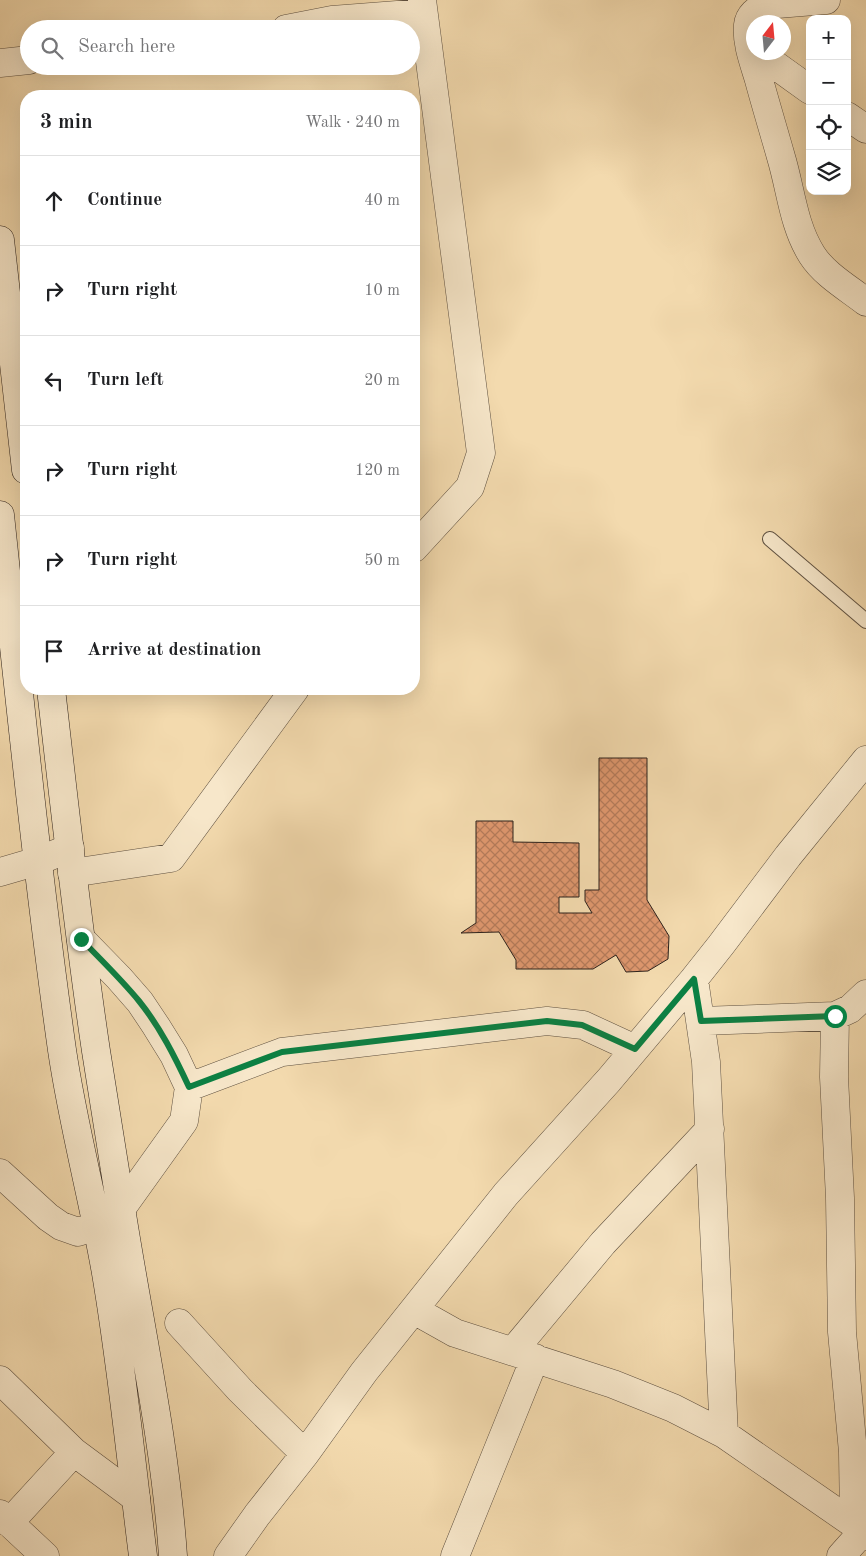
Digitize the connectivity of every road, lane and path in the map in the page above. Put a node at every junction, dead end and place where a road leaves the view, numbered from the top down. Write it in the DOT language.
graph roads {
  1 [pos="826,0"];
  2 [pos="422,6"];
  3 [pos="748,8"];
  4 [pos="332,20"];
  5 [pos="756,60"];
  6 [pos="767,60"];
  7 [pos="20,61"];
  8 [pos="0,64"];
  9 [pos="806,87"];
  10 [pos="851,119"];
  11 [pos="866,129"];
  12 [pos="0,240"];
  13 [pos="866,302"];
  14 [pos="20,417"];
  15 [pos="0,515"];
  16 [pos="770,540"];
  17 [pos="420,541"];
  18 [pos="866,621"];
  19 [pos="52,695"];
  20 [pos="292,695"];
  21 [pos="866,760"];
  22 [pos="71,860"];
  23 [pos="38,861"];
  24 [pos="0,872"];
  25 [pos="81,939"];
  26 [pos="694,979"];
  27 [pos="866,994"];
  28 [pos="835,1016"];
  29 [pos="701,1021"];
  30 [pos="635,1049"];
  31 [pos="189,1087"];
  32 [pos="710,1129"];
  33 [pos="0,1173"];
  34 [pos="122,1214"];
  35 [pos="97,1225"];
  36 [pos="414,1310"];
  37 [pos="179,1323"];
  38 [pos="854,1328"];
  39 [pos="524,1355"];
  40 [pos="2,1388"];
  41 [pos="724,1434"];
  42 [pos="74,1452"];
  43 [pos="305,1454"];
  44 [pos="136,1498"];
  45 [pos="4,1518"];
  46 [pos="862,1530"];
  47 [pos="45,1556"];
  48 [pos="144,1556"];
  49 [pos="173,1556"];
  50 [pos="228,1556"];
  51 [pos="455,1556"];
  52 [pos="841,1556"];
  1 -- 3 [label="street"];
  2 -- 4 [label="street"];
  2 -- 17 [label="street"];
  5 -- 13 [label="street"];
  6 -- 9 [label="street"];
  7 -- 8 [label="street"];
  10 -- 11 [label="street"];
  12 -- 14 [label="street"];
  15 -- 23 [label="street"];
  16 -- 18 [label="lane"];
  19 -- 22 [label="street"];
  20 -- 22 [label="street"];
  21 -- 26 [label="street"];
  22 -- 23 [label="street"];
  22 -- 25 [label="street"];
  23 -- 24 [label="street"];
  23 -- 35 [label="street"];
  25 -- 31 [label="street"];
  25 -- 34 [label="street"];
  26 -- 29 [label="street"];
  26 -- 30 [label="street"];
  27 -- 28 [label="street"];
  28 -- 29 [label="street"];
  28 -- 38 [label="street"];
  29 -- 32 [label="street"];
  30 -- 31 [label="street"];
  30 -- 36 [label="street"];
  31 -- 34 [label="street"];
  32 -- 39 [label="street"];
  32 -- 41 [label="street"];
  33 -- 35 [label="street"];
  34 -- 35 [label="street"];
  34 -- 49 [label="street"];
  35 -- 44 [label="street"];
  36 -- 39 [label="street"];
  36 -- 43 [label="street"];
  37 -- 43 [label="street"];
  38 -- 46 [label="street"];
  39 -- 41 [label="street"];
  39 -- 51 [label="street"];
  40 -- 42 [label="street"];
  41 -- 46 [label="street"];
  42 -- 44 [label="street"];
  42 -- 45 [label="street"];
  43 -- 50 [label="street"];
  44 -- 48 [label="street"];
  45 -- 47 [label="street"];
  46 -- 52 [label="street"];
}
